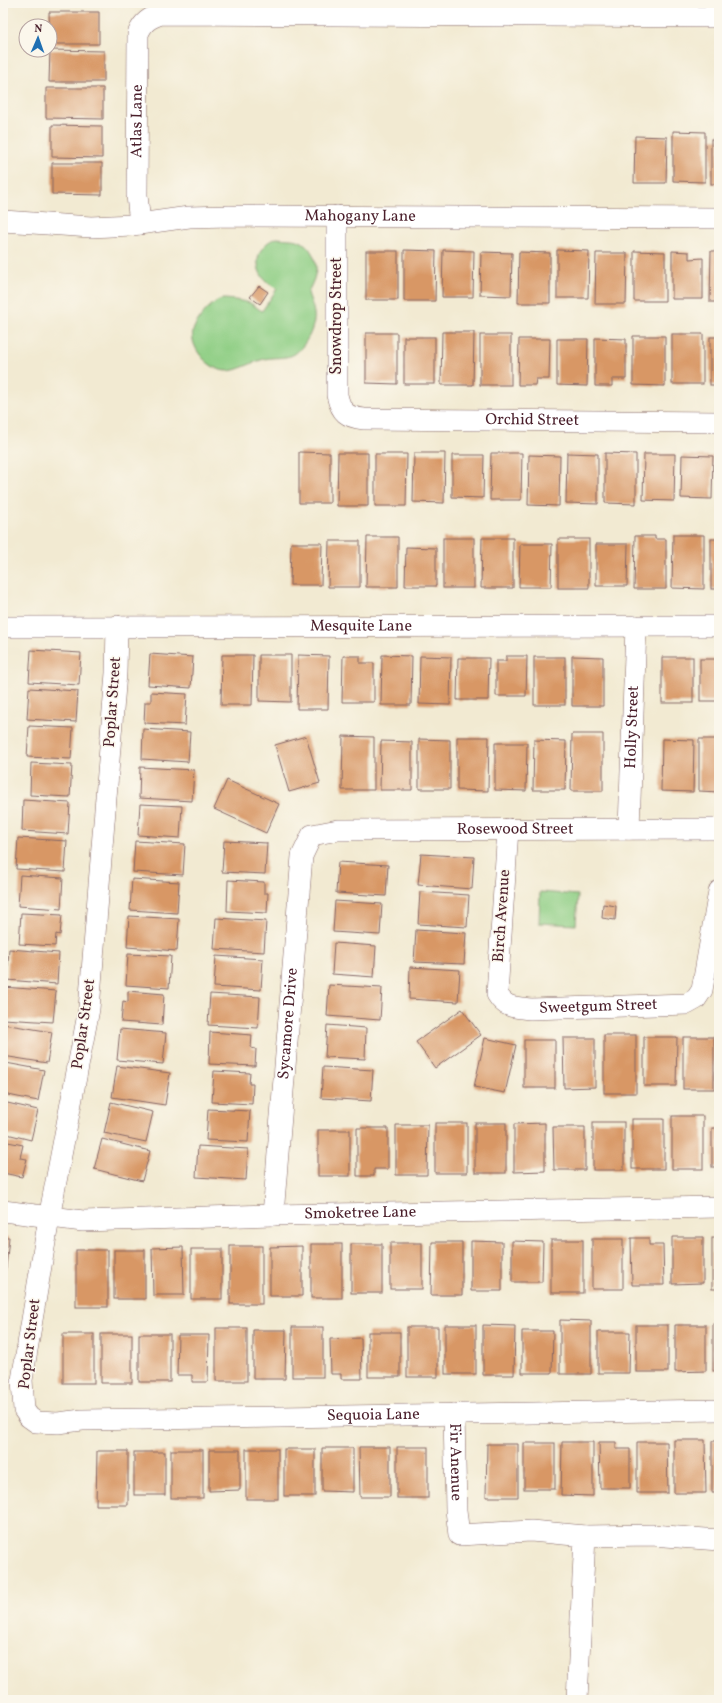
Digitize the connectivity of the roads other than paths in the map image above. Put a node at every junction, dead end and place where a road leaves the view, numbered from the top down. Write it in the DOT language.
graph roads {
  1 [pos="719,17"];
  2 [pos="337,216"];
  3 [pos="719,218"];
  4 [pos="3,221"];
  5 [pos="140,224"];
  6 [pos="346,414"];
  7 [pos="719,422"];
  8 [pos="117,626"];
  9 [pos="636,626"];
  10 [pos="719,626"];
  11 [pos="3,627"];
  12 [pos="508,829"];
  13 [pos="629,829"];
  14 [pos="719,829"];
  15 [pos="312,835"];
  16 [pos="719,891"];
  17 [pos="502,1001"];
  18 [pos="719,1207"];
  19 [pos="3,1212"];
  20 [pos="274,1215"];
  21 [pos="49,1218"];
  22 [pos="719,1410"];
  23 [pos="454,1414"];
  24 [pos="29,1417"];
  25 [pos="585,1536"];
  26 [pos="719,1540"];
  27 [pos="577,1700"];
  1 -- 5 [label="street, Atlas Lane"];
  2 -- 3 [label="street, Mahogany Lane"];
  2 -- 5 [label="street, Mahogany Lane"];
  2 -- 6 [label="street, Snowdrop Street"];
  4 -- 5 [label="street, Mahogany Lane"];
  6 -- 7 [label="street, Orchid Street"];
  8 -- 9 [label="street, Mesquite Lane"];
  8 -- 11 [label="street, Mesquite Lane"];
  8 -- 21 [label="street, Poplar Street"];
  9 -- 10 [label="street, Mesquite Lane"];
  9 -- 13 [label="street, Holly Street"];
  12 -- 13 [label="street, Rosewood Street"];
  12 -- 15 [label="street, Rosewood Street"];
  12 -- 17 [label="street, Birch Avenue"];
  13 -- 14 [label="street, Rosewood Street"];
  15 -- 20 [label="street, Sycamore Drive"];
  16 -- 17 [label="street, Sweetgum Street"];
  18 -- 20 [label="street, Smoketree Lane"];
  19 -- 21 [label="street, Smoketree Lane"];
  20 -- 21 [label="street, Smoketree Lane"];
  21 -- 24 [label="street, Poplar Street"];
  22 -- 23 [label="street, Sequoia Lane"];
  23 -- 24 [label="street, Sequoia Lane"];
  23 -- 25 [label="street, Fir Anenue"];
  25 -- 26 [label="street"];
  25 -- 27 [label="street"];
}
